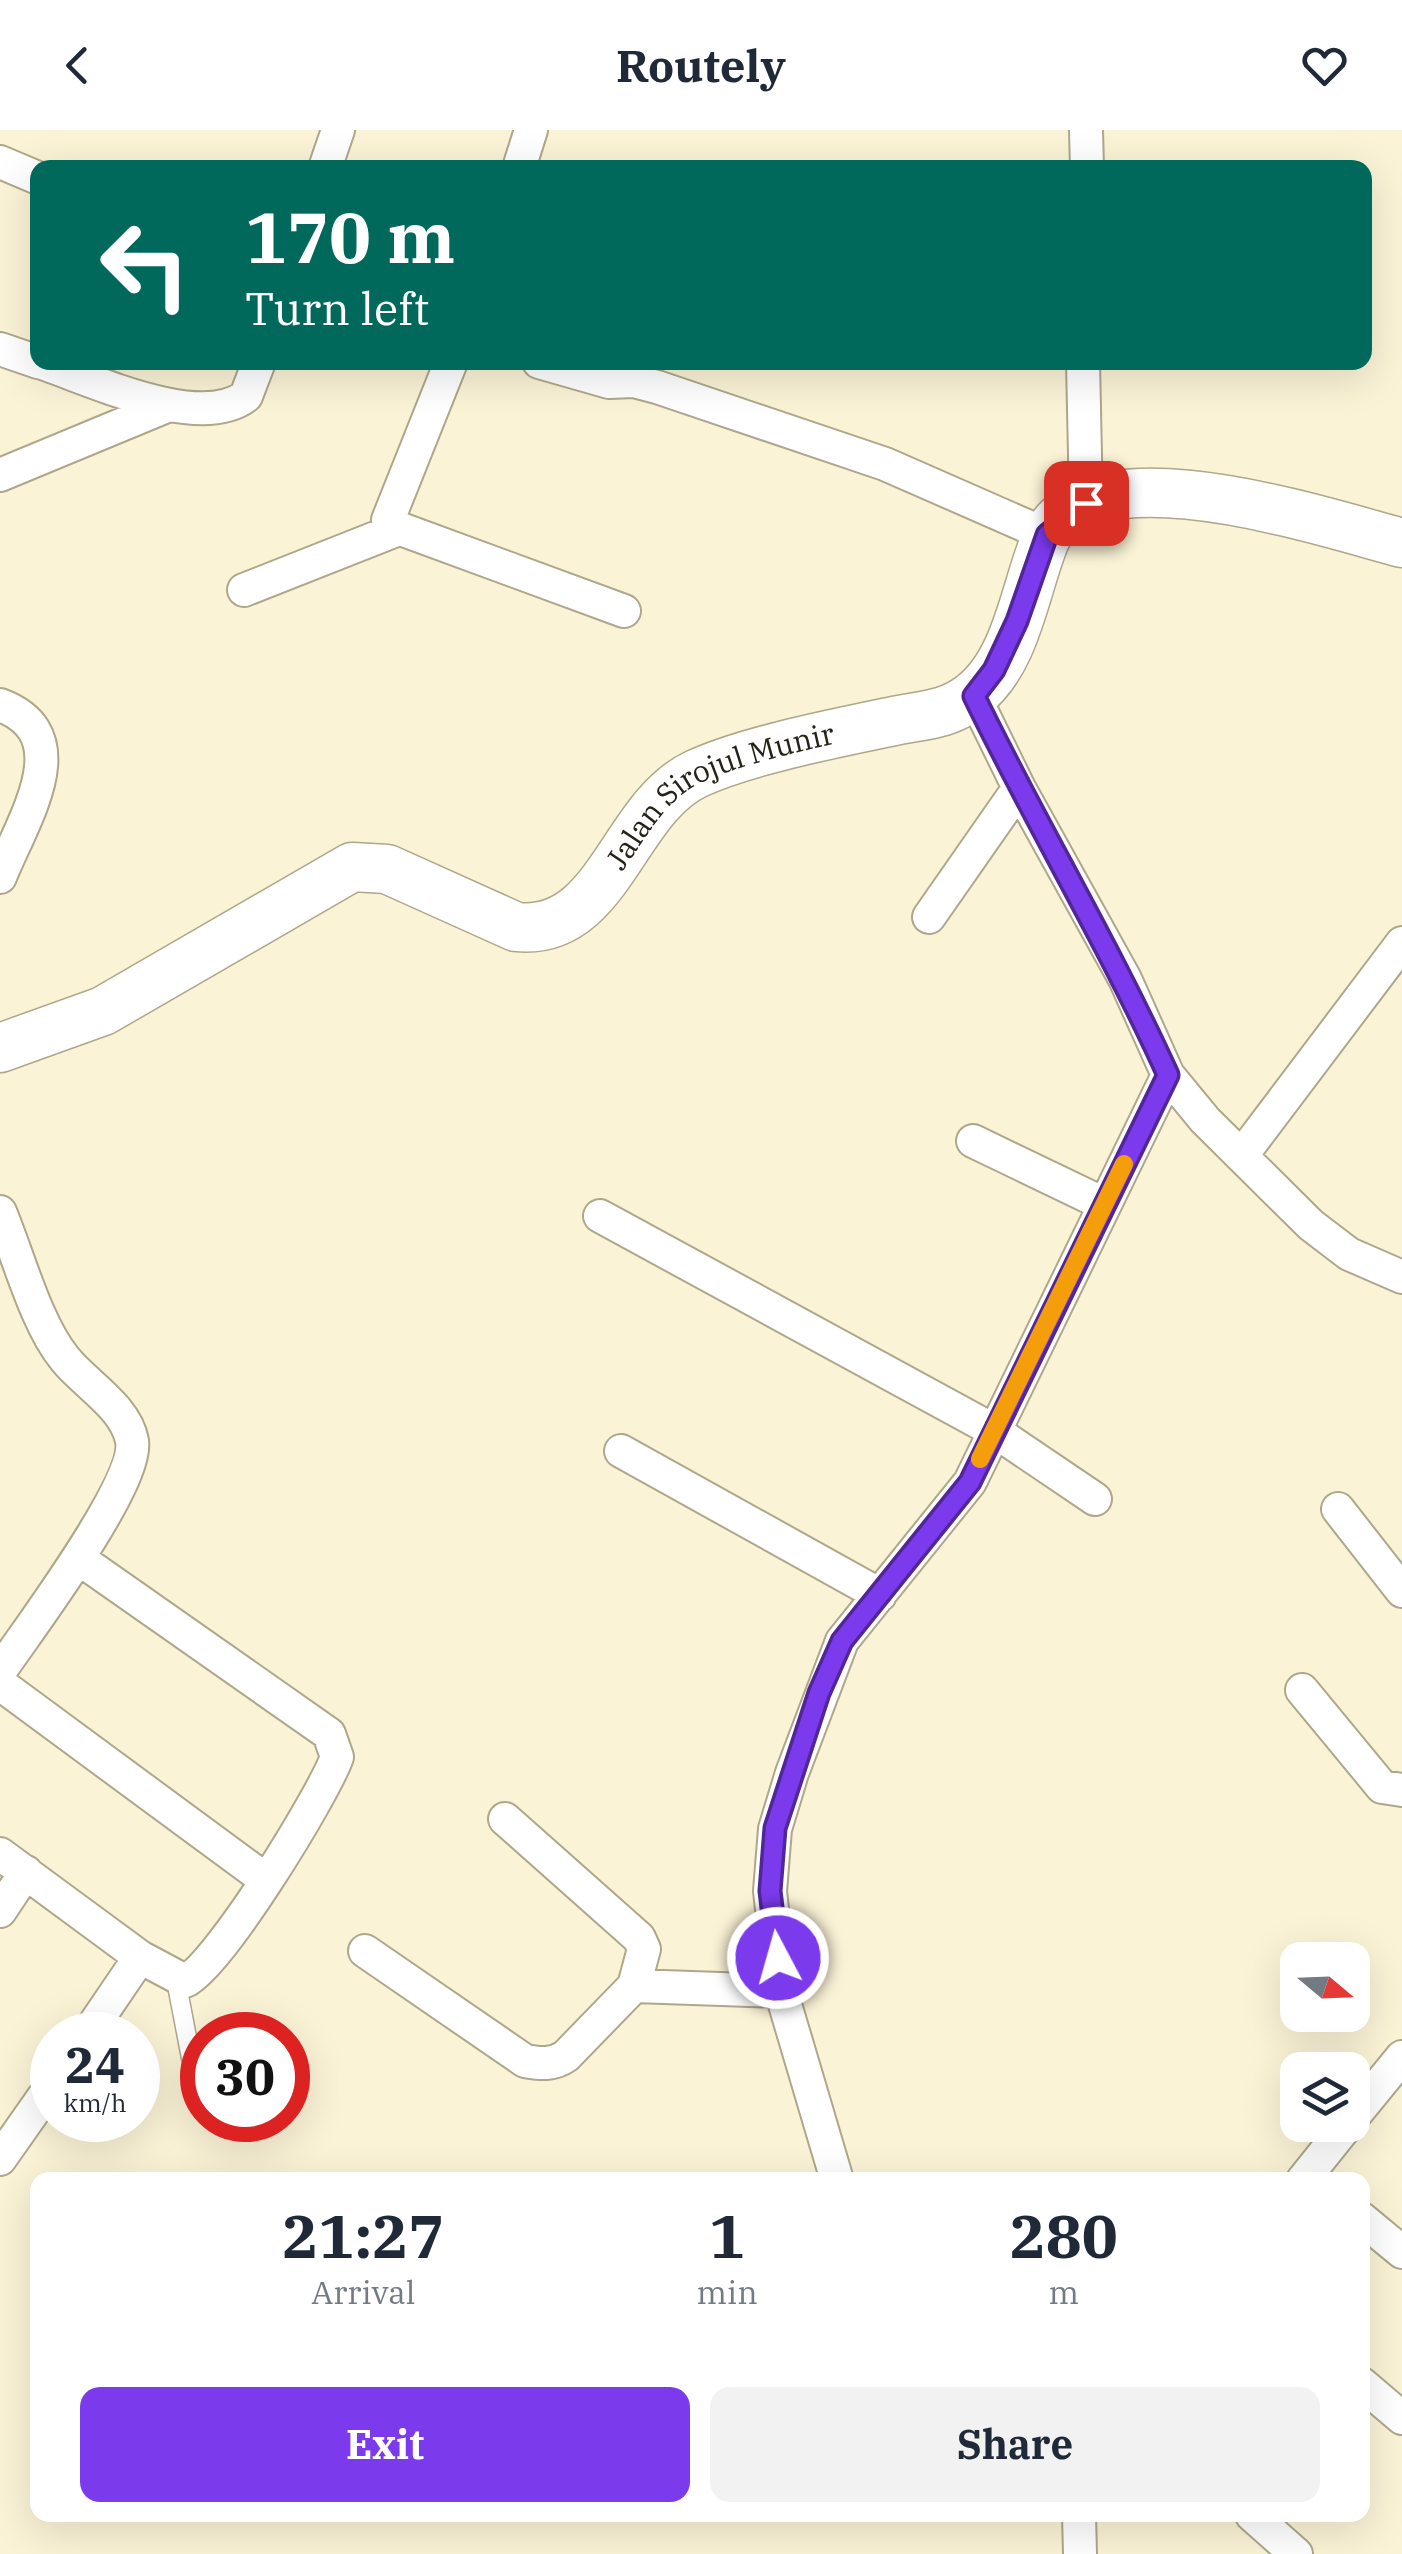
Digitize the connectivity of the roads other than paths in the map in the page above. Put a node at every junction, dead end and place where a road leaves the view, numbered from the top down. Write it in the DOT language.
graph roads {
  1 [pos="338,130"];
  2 [pos="532,130"];
  3 [pos="1086,130"];
  4 [pos="327,160"];
  5 [pos="522,160"];
  6 [pos="1086,160"];
  7 [pos="0,162"];
  8 [pos="30,175"];
  9 [pos="2,356"];
  10 [pos="30,361"];
  11 [pos="62,370"];
  12 [pos="256,370"];
  13 [pos="448,370"];
  14 [pos="567,370"];
  15 [pos="1083,370"];
  16 [pos="168,405"];
  17 [pos="0,475"];
  18 [pos="1086,503"];
  19 [pos="392,525"];
  20 [pos="1047,535"];
  21 [pos="1402,543"];
  22 [pos="244,590"];
  23 [pos="624,611"];
  24 [pos="974,696"];
  25 [pos="0,705"];
  26 [pos="1018,788"];
  27 [pos="0,877"];
  28 [pos="928,917"];
  29 [pos="1402,943"];
  30 [pos="0,1048"];
  31 [pos="1168,1075"];
  32 [pos="973,1141"];
  33 [pos="1242,1155"];
  34 [pos="1104,1204"];
  35 [pos="0,1212"];
  36 [pos="600,1216"];
  37 [pos="1402,1277"];
  38 [pos="993,1430"];
  39 [pos="621,1451"];
  40 [pos="1095,1499"];
  41 [pos="1338,1509"];
  42 [pos="78,1558"];
  43 [pos="1402,1590"];
  44 [pos="880,1595"];
  45 [pos="0,1670"];
  46 [pos="0,1684"];
  47 [pos="1302,1690"];
  48 [pos="1402,1790"];
  49 [pos="505,1819"];
  50 [pos="13,1863"];
  51 [pos="266,1880"];
  52 [pos="0,1911"];
  53 [pos="365,1951"];
  54 [pos="140,1958"];
  55 [pos="176,1980"];
  56 [pos="634,1986"];
  57 [pos="782,1991"];
  58 [pos="103,2012"];
  59 [pos="182,2012"];
  60 [pos="1402,2058"];
  61 [pos="1370,2096"];
  62 [pos="30,2116"];
  63 [pos="1335,2142"];
  64 [pos="0,2159"];
  65 [pos="834,2172"];
  66 [pos="1313,2172"];
  67 [pos="1370,2226"];
  68 [pos="1402,2252"];
  69 [pos="1370,2391"];
  70 [pos="1402,2418"];
  71 [pos="1079,2522"];
  72 [pos="1260,2522"];
  73 [pos="1080,2554"];
  74 [pos="1296,2554"];
  1 -- 4 [label="street"];
  2 -- 5 [label="street"];
  3 -- 6 [label="street"];
  7 -- 8 [label="street"];
  9 -- 10 [label="street"];
  11 -- 16 [label="street"];
  12 -- 16 [label="street"];
  13 -- 19 [label="street"];
  14 -- 20 [label="street"];
  15 -- 18 [label="street"];
  16 -- 17 [label="street"];
  18 -- 20 [label="street"];
  18 -- 21 [label="street"];
  19 -- 22 [label="street"];
  19 -- 23 [label="street"];
  20 -- 24 [label="street"];
  24 -- 26 [label="street"];
  24 -- 30 [label="street, Jalan Sirojul Munir"];
  25 -- 27 [label="street"];
  26 -- 28 [label="street"];
  26 -- 31 [label="street"];
  29 -- 33 [label="street"];
  31 -- 33 [label="street"];
  31 -- 34 [label="street"];
  32 -- 34 [label="street"];
  33 -- 37 [label="street"];
  34 -- 38 [label="street"];
  35 -- 42 [label="street"];
  36 -- 38 [label="street"];
  38 -- 40 [label="street"];
  38 -- 44 [label="street"];
  39 -- 44 [label="street"];
  41 -- 43 [label="street"];
  42 -- 45 [label="street"];
  42 -- 51 [label="street"];
  44 -- 57 [label="street"];
  46 -- 51 [label="street"];
  47 -- 48 [label="street"];
  49 -- 56 [label="street"];
  50 -- 52 [label="street"];
  50 -- 54 [label="street"];
  51 -- 55 [label="street"];
  53 -- 56 [label="street"];
  54 -- 55 [label="street"];
  54 -- 58 [label="street"];
  55 -- 59 [label="lane"];
  56 -- 57 [label="street"];
  57 -- 65 [label="street"];
  60 -- 61 [label="street"];
  62 -- 64 [label="street"];
  63 -- 66 [label="street"];
  67 -- 68 [label="street"];
  69 -- 70 [label="street"];
  71 -- 73 [label="street"];
  72 -- 74 [label="street"];
}
